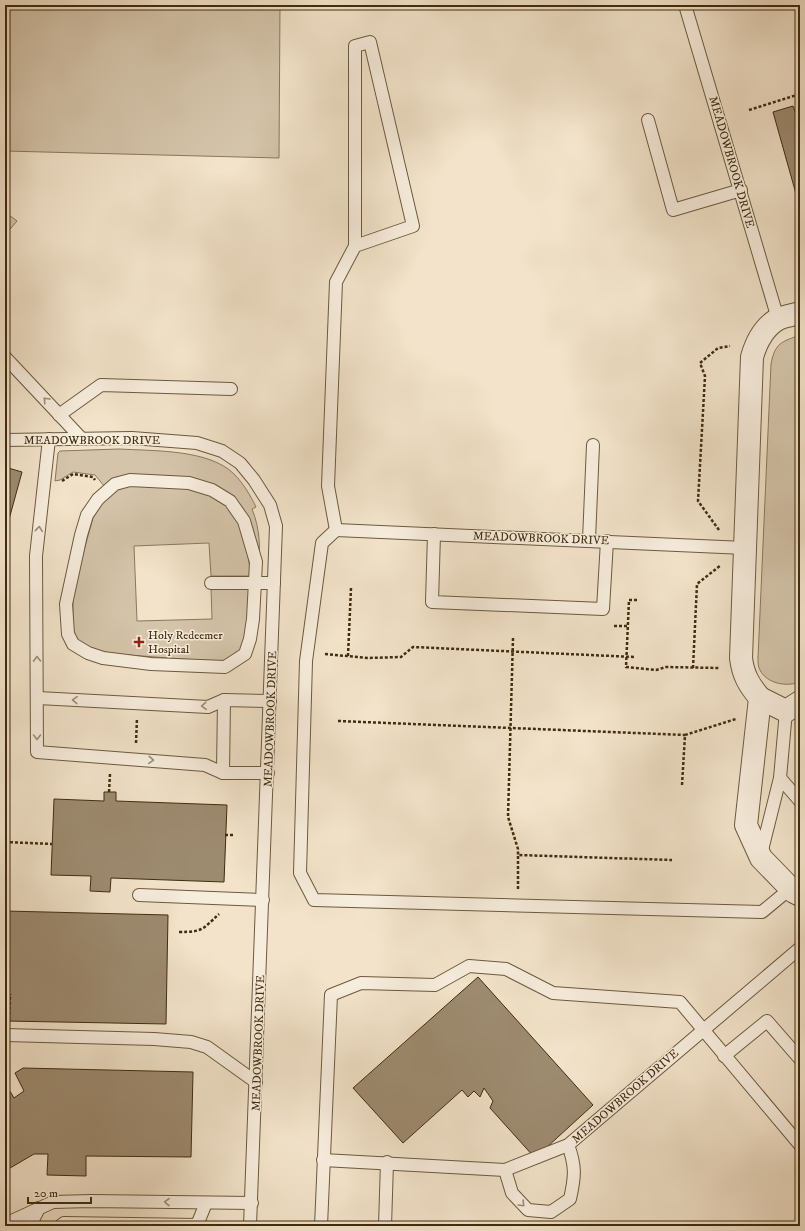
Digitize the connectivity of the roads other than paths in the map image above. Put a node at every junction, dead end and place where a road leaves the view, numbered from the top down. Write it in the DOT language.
graph roads {
  1 [pos="685,5"];
  2 [pos="648,120"];
  3 [pos="741,190"];
  4 [pos="355,246"];
  5 [pos="800,313"];
  6 [pos="778,319"];
  7 [pos="5,357"];
  8 [pos="231,389"];
  9 [pos="59,415"];
  10 [pos="49,439"];
  11 [pos="82,439"];
  12 [pos="5,440"];
  13 [pos="593,445"];
  14 [pos="336,530"];
  15 [pos="434,534"];
  16 [pos="589,540"];
  17 [pos="607,541"];
  18 [pos="745,548"];
  19 [pos="211,583"];
  20 [pos="255,583"];
  21 [pos="274,583"];
  22 [pos="38,698"];
  23 [pos="224,700"];
  24 [pos="270,701"];
  25 [pos="760,704"];
  26 [pos="793,706"];
  27 [pos="223,772"];
  28 [pos="268,773"];
  29 [pos="780,778"];
  30 [pos="800,801"];
  31 [pos="761,858"];
  32 [pos="140,895"];
  33 [pos="796,896"];
  34 [pos="263,900"];
  35 [pos="800,948"];
  36 [pos="703,1029"];
  37 [pos="5,1035"];
  38 [pos="18,1036"];
  39 [pos="5,1044"];
  40 [pos="724,1056"];
  41 [pos="800,1059"];
  42 [pos="256,1082"];
  43 [pos="568,1145"];
  44 [pos="800,1145"];
  45 [pos="323,1160"];
  46 [pos="387,1162"];
  47 [pos="505,1170"];
  48 [pos="206,1203"];
  49 [pos="252,1203"];
  50 [pos="40,1208"];
  51 [pos="5,1224"];
  52 [pos="30,1226"];
  53 [pos="60,1226"];
  54 [pos="250,1226"];
  55 [pos="321,1226"];
  56 [pos="385,1226"];
  1 -- 3 [label="lane, MEADOWBROOK DRIVE"];
  2 -- 3 [label="lane"];
  3 -- 6 [label="lane, MEADOWBROOK DRIVE"];
  4 -- 4 [label="lane"];
  4 -- 14 [label="lane"];
  5 -- 6 [label="street"];
  6 -- 18 [label="street"];
  9 -- 7 [label="lane, one-way"];
  8 -- 9 [label="lane"];
  9 -- 11 [label="lane"];
  10 -- 11 [label="lane, MEADOWBROOK DRIVE"];
  10 -- 12 [label="lane, MEADOWBROOK DRIVE"];
  22 -- 10 [label="lane, one-way"];
  11 -- 21 [label="lane, MEADOWBROOK DRIVE"];
  13 -- 16 [label="lane"];
  14 -- 15 [label="lane, MEADOWBROOK DRIVE"];
  14 -- 33 [label="lane"];
  15 -- 16 [label="lane, MEADOWBROOK DRIVE"];
  15 -- 17 [label="lane"];
  16 -- 17 [label="lane, MEADOWBROOK DRIVE"];
  17 -- 18 [label="lane, MEADOWBROOK DRIVE"];
  18 -- 25 [label="street"];
  19 -- 20 [label="lane"];
  20 -- 20 [label="lane"];
  20 -- 21 [label="lane"];
  21 -- 24 [label="lane, MEADOWBROOK DRIVE"];
  23 -- 22 [label="lane, one-way"];
  22 -- 27 [label="lane, one-way"];
  23 -- 24 [label="lane"];
  23 -- 27 [label="lane"];
  24 -- 28 [label="lane, MEADOWBROOK DRIVE"];
  25 -- 26 [label="street"];
  25 -- 31 [label="street"];
  26 -- 29 [label="lane"];
  27 -- 28 [label="lane"];
  28 -- 34 [label="lane, MEADOWBROOK DRIVE"];
  29 -- 30 [label="lane"];
  29 -- 31 [label="lane"];
  31 -- 33 [label="street"];
  32 -- 34 [label="lane"];
  34 -- 42 [label="lane, MEADOWBROOK DRIVE"];
  35 -- 36 [label="lane, MEADOWBROOK DRIVE"];
  36 -- 40 [label="lane"];
  36 -- 43 [label="lane, MEADOWBROOK DRIVE"];
  36 -- 45 [label="lane"];
  37 -- 38 [label="lane"];
  38 -- 39 [label="lane"];
  38 -- 42 [label="lane"];
  40 -- 41 [label="lane"];
  40 -- 44 [label="lane"];
  42 -- 49 [label="lane, MEADOWBROOK DRIVE"];
  43 -- 47 [label="lane, MEADOWBROOK DRIVE"];
  47 -- 43 [label="lane, one-way"];
  45 -- 46 [label="lane, MEADOWBROOK DRIVE"];
  45 -- 55 [label="lane"];
  46 -- 47 [label="lane, MEADOWBROOK DRIVE"];
  46 -- 56 [label="lane"];
  48 -- 49 [label="lane"];
  48 -- 50 [label="lane, one-way"];
  48 -- 53 [label="lane"];
  49 -- 54 [label="lane, MEADOWBROOK DRIVE"];
  50 -- 51 [label="lane"];
  50 -- 52 [label="lane"];
}
